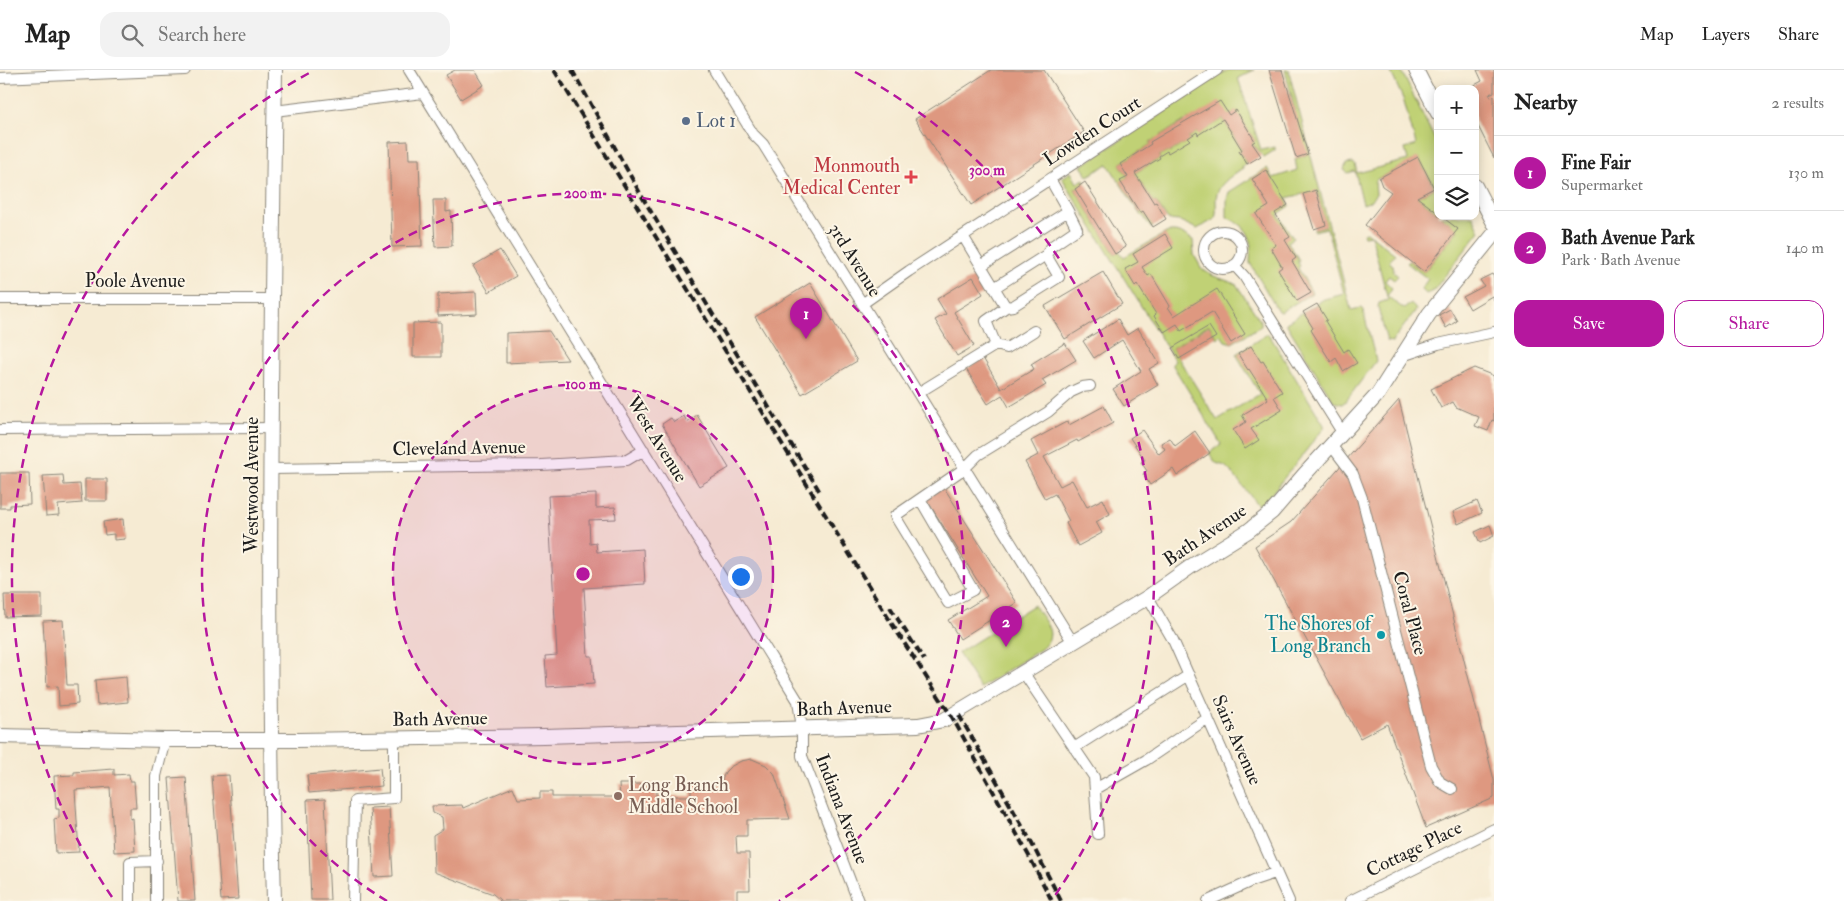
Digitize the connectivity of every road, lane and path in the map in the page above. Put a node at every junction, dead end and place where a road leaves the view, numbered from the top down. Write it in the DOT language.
graph roads {
  1 [pos="185,70"];
  2 [pos="275,70"];
  3 [pos="409,70"];
  4 [pos="714,70"];
  5 [pos="1217,70"];
  6 [pos="1416,70"];
  7 [pos="0,78"];
  8 [pos="423,93"];
  9 [pos="1434,105"];
  10 [pos="274,111"];
  11 [pos="1050,179"];
  12 [pos="1479,194"];
  13 [pos="1068,211"];
  14 [pos="1494,223"];
  15 [pos="1494,234"];
  16 [pos="963,236"];
  17 [pos="1046,255"];
  18 [pos="1234,265"];
  19 [pos="981,266"];
  20 [pos="994,288"];
  21 [pos="0,298"];
  22 [pos="271,299"];
  23 [pos="862,304"];
  24 [pos="1006,308"];
  25 [pos="1422,323"];
  26 [pos="1034,331"];
  27 [pos="1494,332"];
  28 [pos="996,345"];
  29 [pos="1434,346"];
  30 [pos="1402,356"];
  31 [pos="1090,386"];
  32 [pos="918,393"];
  33 [pos="272,428"];
  34 [pos="0,430"];
  35 [pos="1342,432"];
  36 [pos="1331,445"];
  37 [pos="644,450"];
  38 [pos="964,468"];
  39 [pos="272,469"];
  40 [pos="920,499"];
  41 [pos="1148,596"];
  42 [pos="1072,641"];
  43 [pos="1024,672"];
  44 [pos="1189,675"];
  45 [pos="1208,718"];
  46 [pos="802,728"];
  47 [pos="0,736"];
  48 [pos="394,738"];
  49 [pos="164,740"];
  50 [pos="271,740"];
  51 [pos="1074,748"];
  52 [pos="1452,788"];
  53 [pos="1094,789"];
  54 [pos="1494,829"];
  55 [pos="1098,834"];
  56 [pos="157,861"];
  57 [pos="1275,873"];
  58 [pos="130,901"];
  59 [pos="156,901"];
  60 [pos="274,901"];
  61 [pos="354,901"];
  62 [pos="858,901"];
  63 [pos="1208,901"];
  64 [pos="1289,901"];
  65 [pos="1350,901"];
  1 -- 7 [label="street"];
  2 -- 10 [label="street, Westwood Avenue"];
  3 -- 8 [label="street, West Avenue"];
  4 -- 23 [label="street, 3rd Avenue"];
  5 -- 11 [label="street, Lowden Court"];
  6 -- 9 [label="street"];
  8 -- 10 [label="street"];
  8 -- 37 [label="street, West Avenue"];
  10 -- 22 [label="street, Westwood Avenue"];
  11 -- 13 [label="street"];
  11 -- 16 [label="street, Lowden Court"];
  12 -- 14 [label="street"];
  13 -- 17 [label="street"];
  13 -- 19 [label="street"];
  15 -- 25 [label="street, Bath Avenue"];
  16 -- 19 [label="street"];
  16 -- 23 [label="street, Lowden Court"];
  17 -- 20 [label="street"];
  17 -- 24 [label="street"];
  18 -- 35 [label="street"];
  19 -- 20 [label="street"];
  20 -- 24 [label="street"];
  21 -- 22 [label="street, Poole Avenue"];
  22 -- 33 [label="street, Westwood Avenue"];
  23 -- 32 [label="street, 3rd Avenue"];
  24 -- 28 [label="street"];
  25 -- 29 [label="street"];
  25 -- 30 [label="street, Bath Avenue"];
  26 -- 28 [label="street"];
  27 -- 29 [label="street"];
  28 -- 32 [label="street"];
  29 -- 30 [label="street"];
  30 -- 35 [label="street, Bath Avenue"];
  31 -- 38 [label="street"];
  32 -- 38 [label="street, 3rd Avenue"];
  33 -- 34 [label="street"];
  33 -- 39 [label="street, Westwood Avenue"];
  35 -- 36 [label="street, Bath Avenue"];
  36 -- 41 [label="street, Bath Avenue"];
  36 -- 52 [label="street, Coral Place"];
  37 -- 39 [label="street, Cleveland Avenue"];
  37 -- 46 [label="street, West Avenue"];
  38 -- 40 [label="street"];
  38 -- 42 [label="street, 3rd Avenue"];
  39 -- 50 [label="street, Westwood Avenue"];
  40 -- 40 [label="street"];
  41 -- 42 [label="street, Bath Avenue"];
  41 -- 44 [label="street, Sairs Avenue"];
  42 -- 43 [label="street, Bath Avenue"];
  43 -- 46 [label="street, Bath Avenue"];
  43 -- 51 [label="street"];
  44 -- 45 [label="street, Sairs Avenue"];
  44 -- 51 [label="street"];
  45 -- 53 [label="street"];
  45 -- 57 [label="street, Sairs Avenue"];
  46 -- 48 [label="street, Bath Avenue"];
  46 -- 62 [label="street, Indiana Avenue"];
  47 -- 49 [label="street, Bath Avenue"];
  48 -- 50 [label="street, Bath Avenue"];
  48 -- 61 [label="street"];
  49 -- 50 [label="street, Bath Avenue"];
  49 -- 56 [label="street"];
  50 -- 60 [label="street, Westwood Avenue"];
  51 -- 53 [label="street"];
  53 -- 55 [label="street"];
  54 -- 65 [label="street, Cottage Place"];
  56 -- 58 [label="street"];
  56 -- 59 [label="street"];
  57 -- 63 [label="street"];
  57 -- 64 [label="street, Sairs Avenue"];
}
